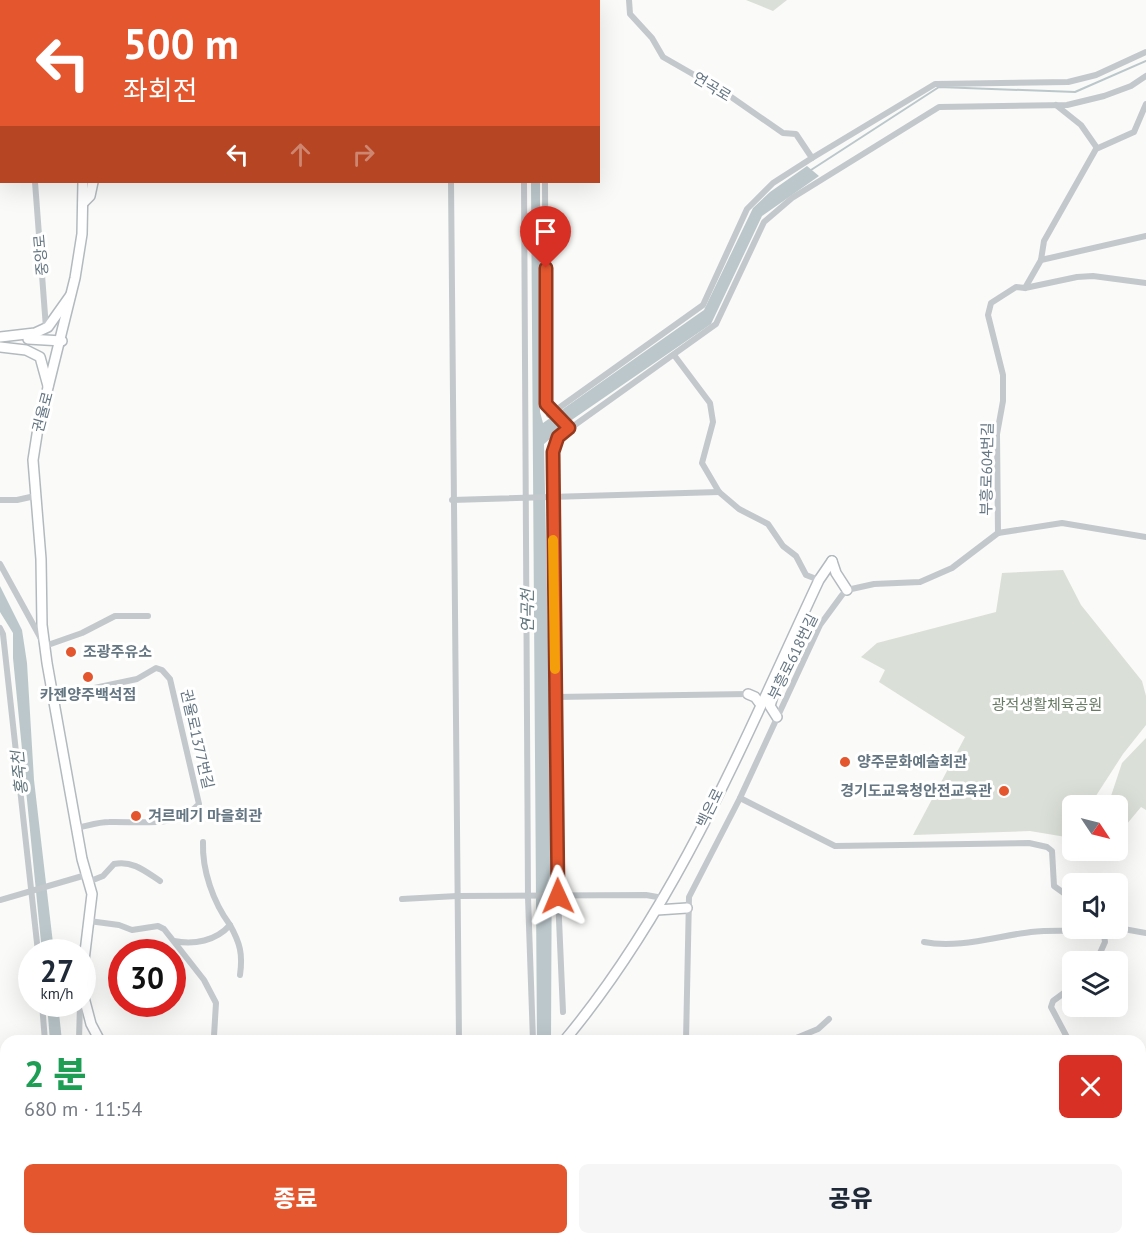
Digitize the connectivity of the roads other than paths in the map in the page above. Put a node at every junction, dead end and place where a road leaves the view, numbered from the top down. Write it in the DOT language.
graph roads {
  1 [pos="630,0"];
  2 [pos="1146,52"];
  3 [pos="1146,76"];
  4 [pos="1146,104"];
  5 [pos="1056,105"];
  6 [pos="1097,148"];
  7 [pos="812,158"];
  8 [pos="35,183"];
  9 [pos="83,183"];
  10 [pos="93,183"];
  11 [pos="451,183"];
  12 [pos="524,183"];
  13 [pos="545,183"];
  14 [pos="83,203"];
  15 [pos="1146,236"];
  16 [pos="1041,260"];
  17 [pos="1146,283"];
  18 [pos="1025,288"];
  19 [pos="72,294"];
  20 [pos="46,328"];
  21 [pos="0,338"];
  22 [pos="62,341"];
  23 [pos="0,346"];
  24 [pos="674,354"];
  25 [pos="49,392"];
  26 [pos="552,413"];
  27 [pos="569,428"];
  28 [pos="718,492"];
  29 [pos="552,495"];
  30 [pos="35,496"];
  31 [pos="525,497"];
  32 [pos="0,500"];
  33 [pos="452,500"];
  34 [pos="998,533"];
  35 [pos="1146,537"];
  36 [pos="0,564"];
  37 [pos="819,580"];
  38 [pos="847,590"];
  39 [pos="148,616"];
  40 [pos="0,628"];
  41 [pos="45,646"];
  42 [pos="787,647"];
  43 [pos="748,694"];
  44 [pos="52,697"];
  45 [pos="556,697"];
  46 [pos="759,708"];
  47 [pos="777,717"];
  48 [pos="740,798"];
  49 [pos="76,828"];
  50 [pos="203,842"];
  51 [pos="87,879"];
  52 [pos="160,881"];
  53 [pos="30,892"];
  54 [pos="1062,892"];
  55 [pos="457,896"];
  56 [pos="558,896"];
  57 [pos="528,897"];
  58 [pos="663,898"];
  59 [pos="402,899"];
  60 [pos="0,900"];
  61 [pos="687,908"];
  62 [pos="657,910"];
  63 [pos="89,921"];
  64 [pos="230,925"];
  65 [pos="1128,930"];
  66 [pos="1062,933"];
  67 [pos="1146,933"];
  68 [pos="36,939"];
  69 [pos="87,939"];
  70 [pos="172,939"];
  71 [pos="186,941"];
  72 [pos="924,942"];
  73 [pos="186,957"];
  74 [pos="240,975"];
  75 [pos="1062,994"];
  76 [pos="563,1012"];
  77 [pos="43,1017"];
  78 [pos="80,1017"];
  79 [pos="89,1017"];
  80 [pos="583,1017"];
  81 [pos="829,1019"];
  82 [pos="91,1024"];
  83 [pos="45,1035"];
  84 [pos="79,1035"];
  85 [pos="81,1035"];
  86 [pos="97,1035"];
  87 [pos="214,1035"];
  88 [pos="459,1035"];
  89 [pos="533,1035"];
  90 [pos="569,1035"];
  91 [pos="573,1035"];
  92 [pos="686,1035"];
  93 [pos="804,1035"];
  94 [pos="1066,1035"];
  1 -- 7 [label="street, 연곡로"];
  2 -- 7 [label="street"];
  3 -- 5 [label="street"];
  4 -- 6 [label="street"];
  5 -- 6 [label="street"];
  5 -- 24 [label="street"];
  6 -- 16 [label="street"];
  7 -- 26 [label="street"];
  8 -- 20 [label="street, 중앙로"];
  9 -- 14 [label="main road, 권율로"];
  10 -- 14 [label="main road"];
  11 -- 33 [label="street"];
  12 -- 31 [label="street"];
  13 -- 26 [label="street"];
  14 -- 19 [label="main road, 권율로"];
  15 -- 16 [label="street"];
  16 -- 18 [label="street"];
  17 -- 18 [label="street, 부흥로604번길"];
  18 -- 34 [label="street, 부흥로604번길"];
  19 -- 20 [label="main road"];
  19 -- 22 [label="main road, 권율로"];
  20 -- 21 [label="main road"];
  21 -- 22 [label="main road"];
  22 -- 25 [label="main road, 권율로"];
  23 -- 25 [label="main road"];
  24 -- 27 [label="street"];
  24 -- 28 [label="street"];
  25 -- 30 [label="main road, 권율로"];
  26 -- 27 [label="street"];
  27 -- 29 [label="street"];
  28 -- 29 [label="street"];
  28 -- 37 [label="street"];
  29 -- 31 [label="street"];
  29 -- 45 [label="street"];
  30 -- 32 [label="street"];
  30 -- 41 [label="main road, 권율로"];
  31 -- 33 [label="street"];
  31 -- 57 [label="street"];
  33 -- 55 [label="street"];
  34 -- 35 [label="street"];
  34 -- 38 [label="street"];
  36 -- 41 [label="street"];
  37 -- 38 [label="main road, 백은로"];
  37 -- 42 [label="main road, 백은로"];
  38 -- 47 [label="street, 부흥로618번길"];
  39 -- 41 [label="street"];
  40 -- 53 [label="street"];
  41 -- 44 [label="main road, 권율로"];
  42 -- 46 [label="main road, 백은로"];
  42 -- 47 [label="main road"];
  43 -- 45 [label="street"];
  43 -- 46 [label="main road"];
  44 -- 49 [label="main road, 권율로"];
  44 -- 49 [label="street, 권율로1377번길"];
  45 -- 56 [label="street"];
  46 -- 47 [label="main road"];
  46 -- 58 [label="main road, 백은로"];
  47 -- 48 [label="street, 부흥로618번길"];
  48 -- 54 [label="street"];
  48 -- 61 [label="street, 부흥로618번길"];
  49 -- 51 [label="main road, 권율로"];
  50 -- 64 [label="street"];
  51 -- 52 [label="street"];
  51 -- 53 [label="street"];
  51 -- 63 [label="main road, 권율로"];
  53 -- 60 [label="street"];
  53 -- 68 [label="street"];
  55 -- 57 [label="street"];
  55 -- 59 [label="street"];
  55 -- 88 [label="street"];
  56 -- 57 [label="street"];
  56 -- 58 [label="street"];
  56 -- 76 [label="street"];
  57 -- 89 [label="street"];
  58 -- 62 [label="main road, 백은로"];
  61 -- 62 [label="main road"];
  61 -- 92 [label="street, 부흥로618번길"];
  62 -- 80 [label="main road, 백은로"];
  63 -- 69 [label="main road, 권율로"];
  63 -- 70 [label="street"];
  64 -- 71 [label="street"];
  64 -- 74 [label="street"];
  65 -- 67 [label="street"];
  66 -- 72 [label="street"];
  73 -- 87 [label="street"];
  75 -- 94 [label="street"];
  77 -- 83 [label="street"];
  78 -- 84 [label="street"];
  79 -- 82 [label="main road"];
  80 -- 90 [label="main road, 백은로"];
  80 -- 91 [label="main road"];
  81 -- 93 [label="street"];
  82 -- 85 [label="street"];
  82 -- 86 [label="main road"];
}
